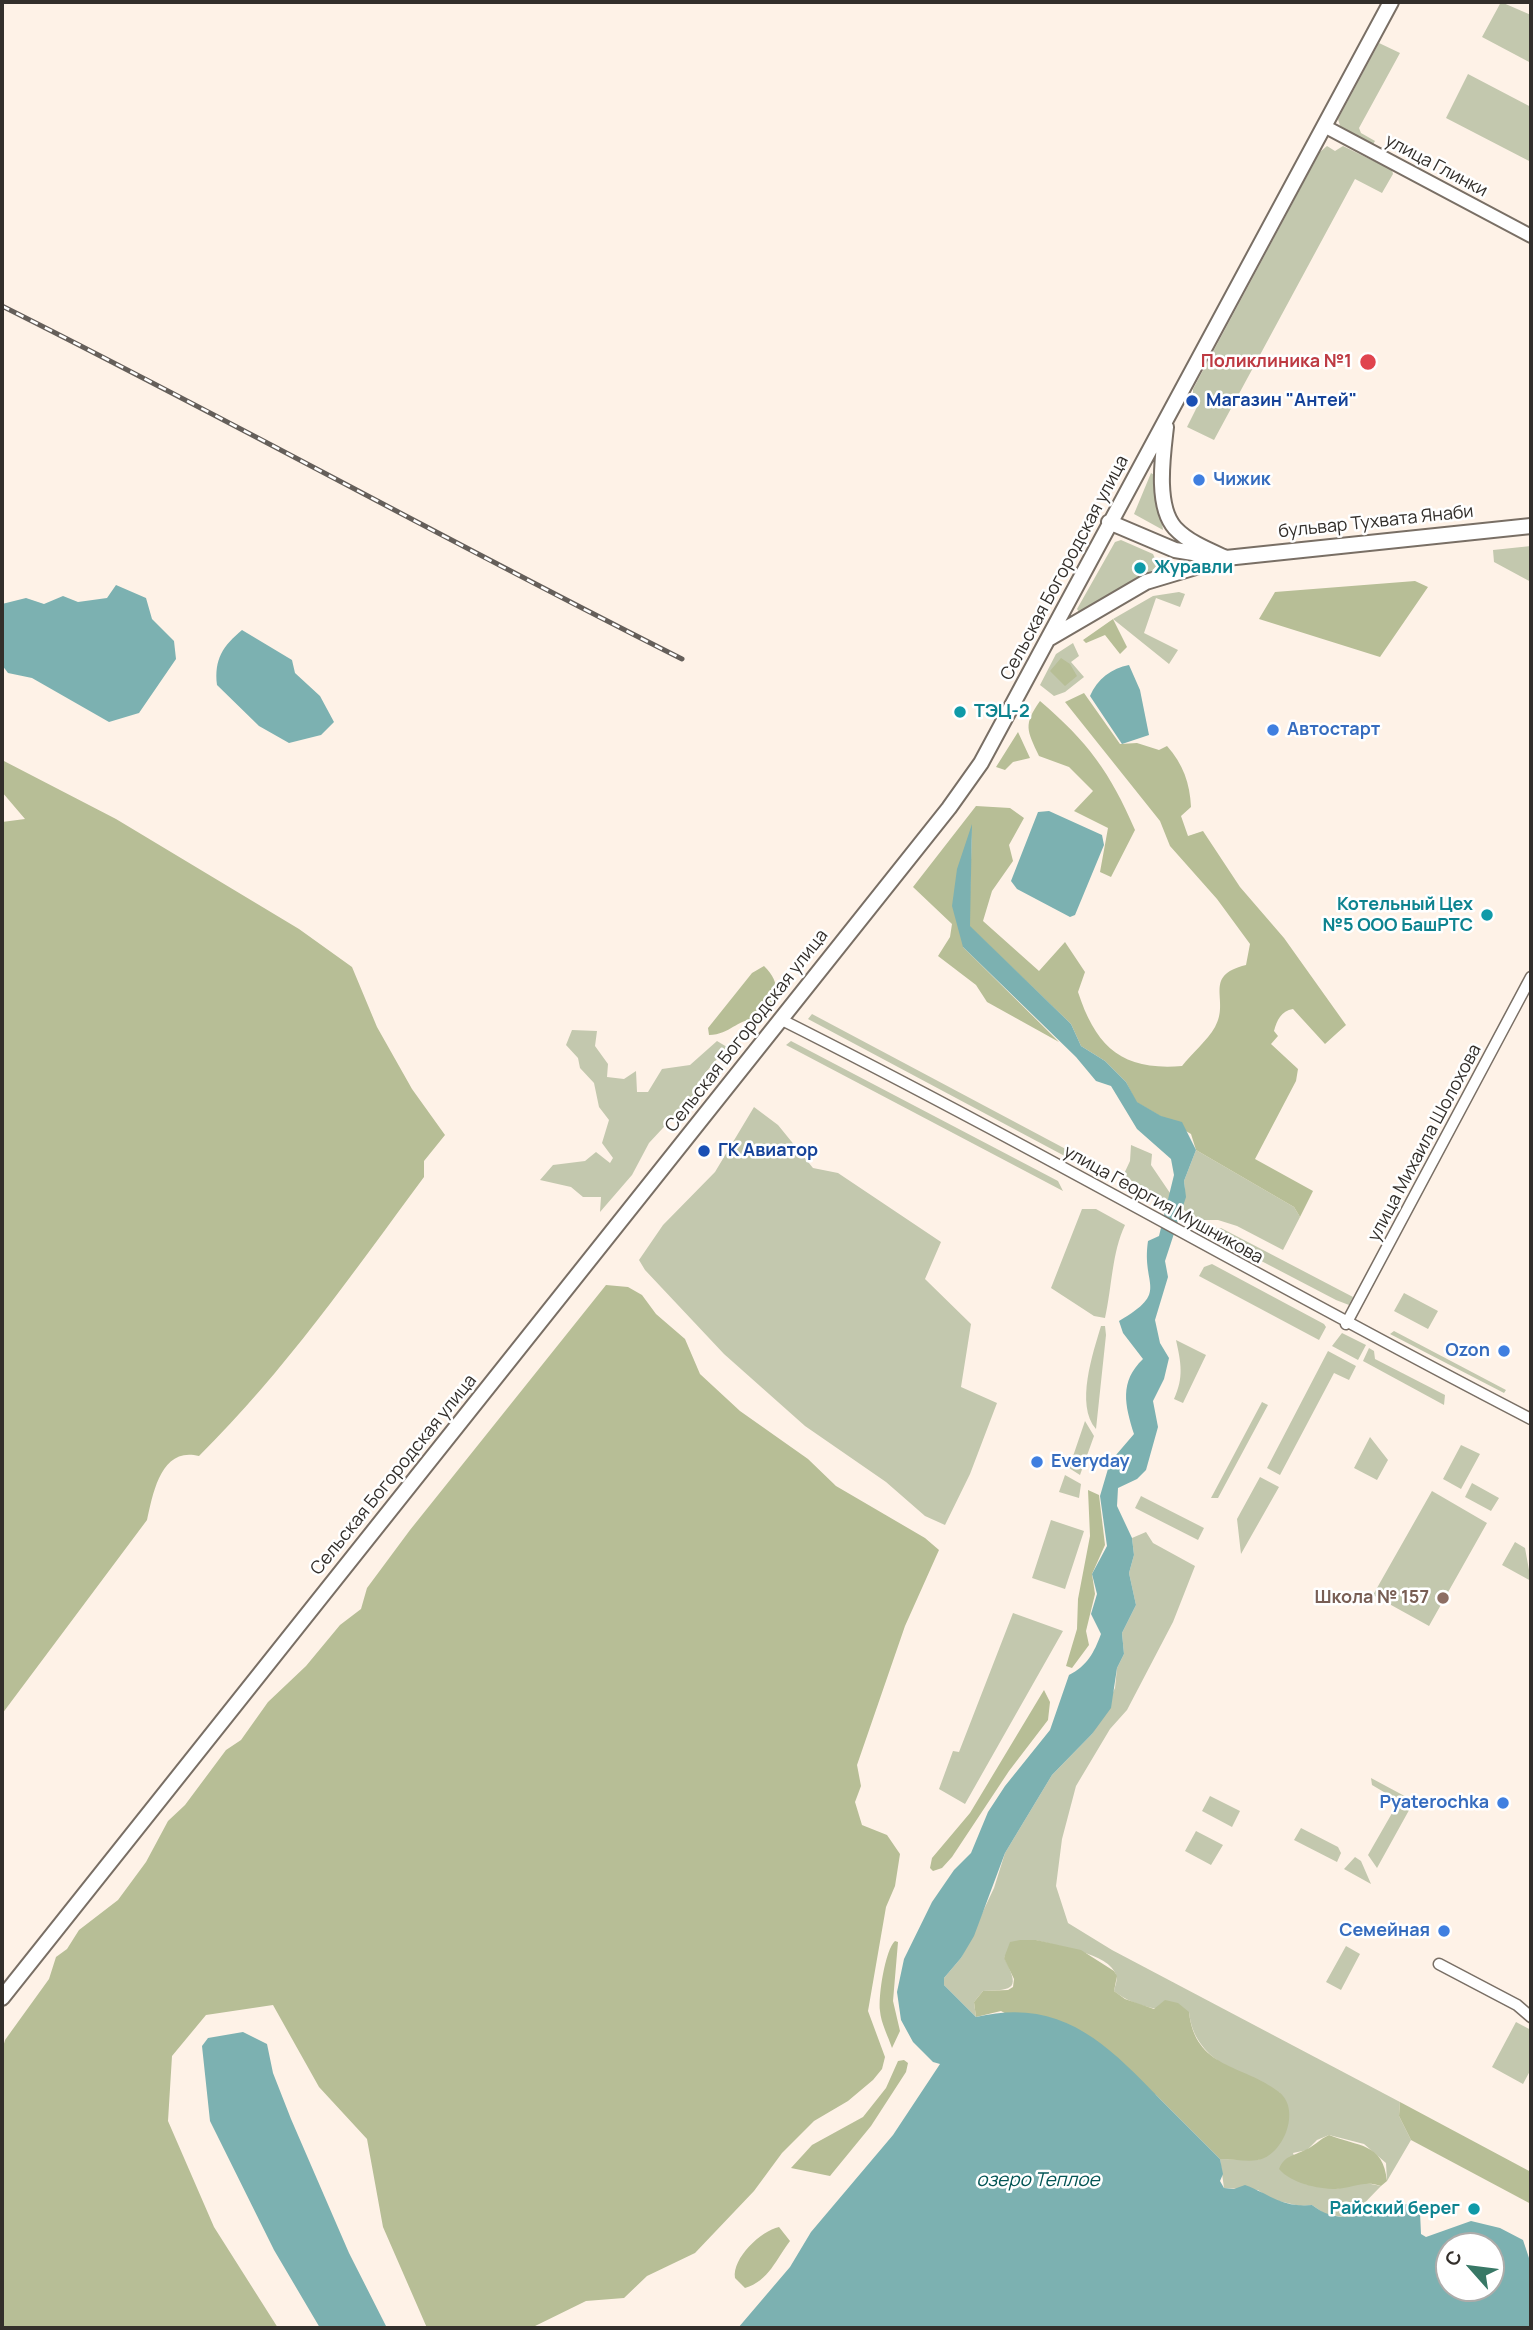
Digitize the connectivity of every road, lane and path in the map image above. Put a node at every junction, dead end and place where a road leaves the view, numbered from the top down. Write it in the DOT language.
graph roads {
  1 [pos="1391,2"];
  2 [pos="1324,126"];
  3 [pos="1531,236"];
  4 [pos="1171,412"];
  5 [pos="1109,522"];
  6 [pos="1531,526"];
  7 [pos="1226,558"];
  8 [pos="1050,638"];
  9 [pos="1531,977"];
  10 [pos="780,1019"];
  11 [pos="1346,1324"];
  12 [pos="1530,1417"];
  13 [pos="1439,1964"];
  14 [pos="2,1998"];
  15 [pos="1531,2017"];
  1 -- 2 [label="main road, Сельская Богородская улица"];
  2 -- 3 [label="street, улица Глинки"];
  2 -- 4 [label="main road, Сельская Богородская улица"];
  4 -- 5 [label="main road, Сельская Богородская улица"];
  4 -- 7 [label="main road"];
  5 -- 7 [label="main road, бульвар Тухвата Янаби"];
  5 -- 8 [label="main road, Сельская Богородская улица"];
  6 -- 7 [label="main road, бульвар Тухвата Янаби"];
  7 -- 8 [label="main road, бульвар Тухвата Янаби"];
  8 -- 10 [label="main road, Сельская Богородская улица"];
  9 -- 11 [label="street, улица Михаила Шолохова"];
  10 -- 11 [label="street, улица Георгия Мушникова"];
  10 -- 14 [label="main road, Сельская Богородская улица"];
  11 -- 12 [label="street, улица Георгия Мушникова"];
  13 -- 15 [label="street"];
}
